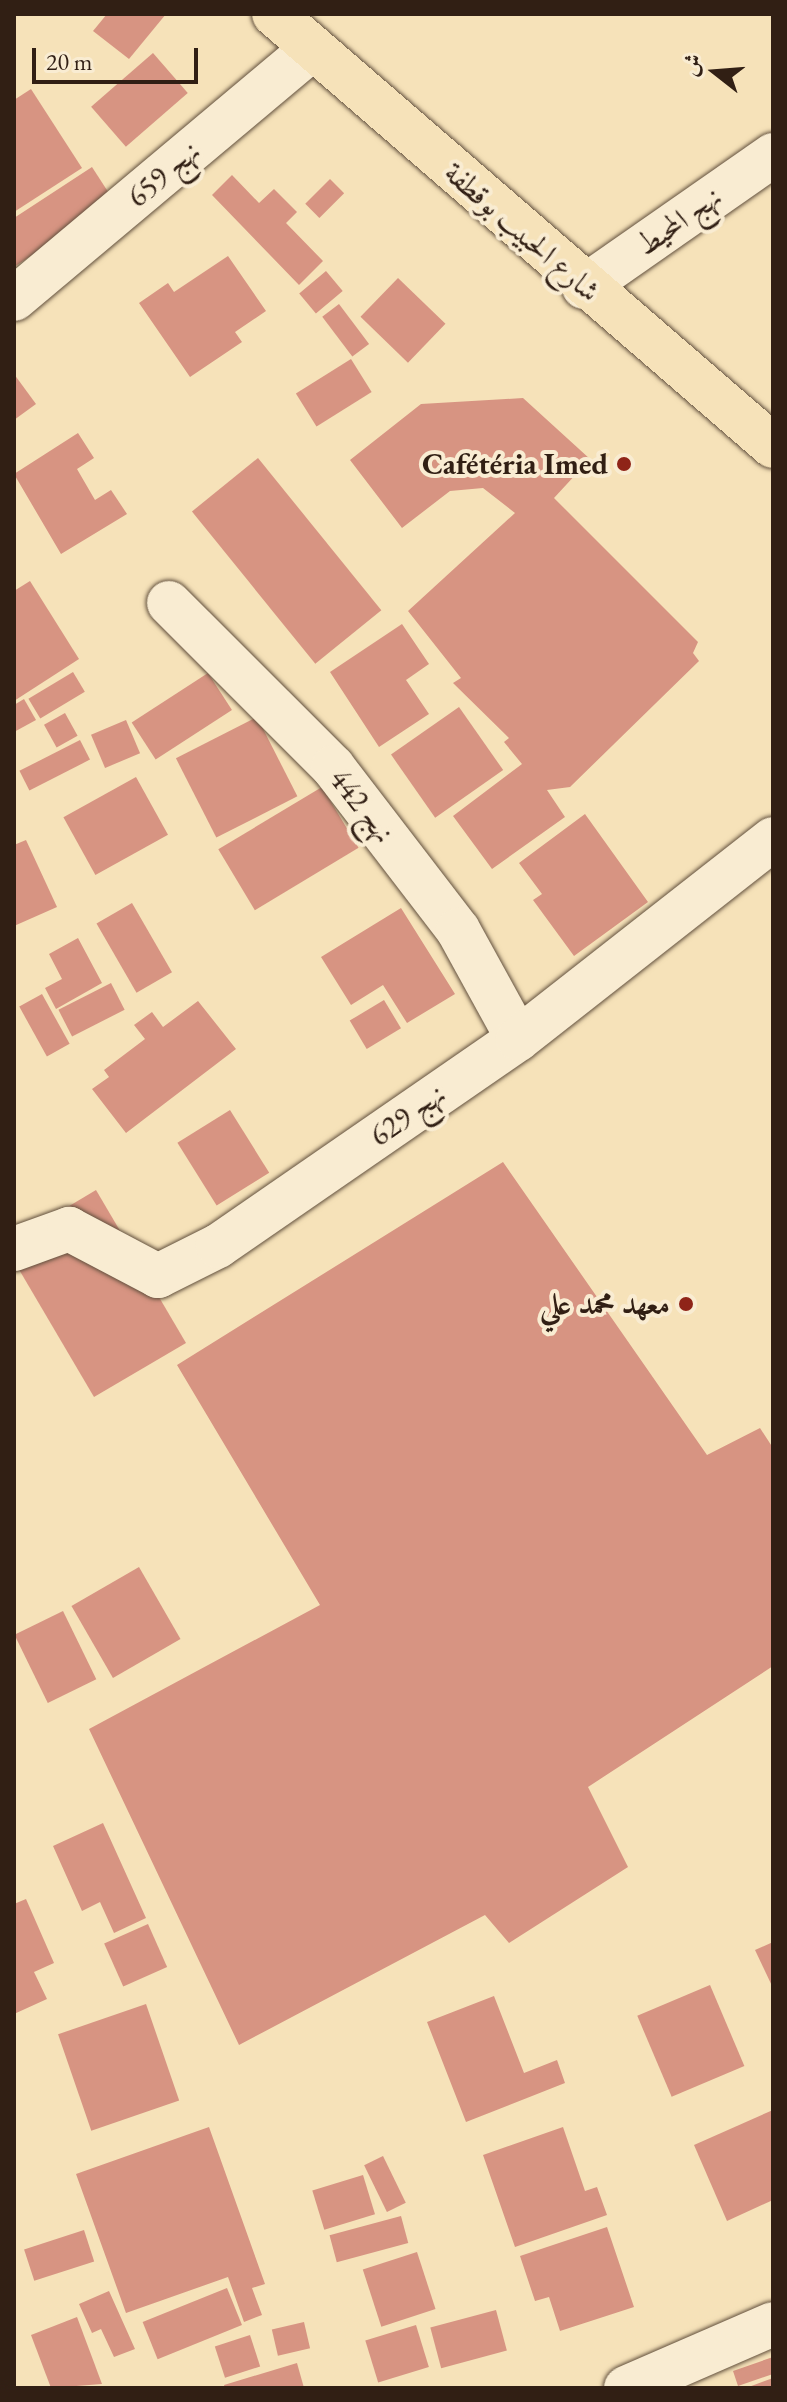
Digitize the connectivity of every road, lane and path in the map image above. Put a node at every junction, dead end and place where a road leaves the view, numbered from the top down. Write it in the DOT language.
graph roads {
  1 [pos="274,14"];
  2 [pos="313,48"];
  3 [pos="773,155"];
  4 [pos="584,287"];
  5 [pos="14,299"];
  6 [pos="773,446"];
  7 [pos="169,603"];
  8 [pos="773,839"];
  9 [pos="518,1039"];
  10 [pos="14,1249"];
  11 [pos="773,2324"];
  12 [pos="626,2388"];
  1 -- 2 [label="main road, شارع الحبيب بوقطفة"];
  2 -- 4 [label="main road, شارع الحبيب بوقطفة"];
  2 -- 5 [label="street, نهج 659"];
  3 -- 4 [label="street, نهج المحيط"];
  4 -- 6 [label="main road, شارع الحبيب بوقطفة"];
  7 -- 9 [label="street, نهج 442"];
  8 -- 9 [label="street, نهج 629"];
  9 -- 10 [label="street, نهج 629"];
  11 -- 12 [label="street"];
}
